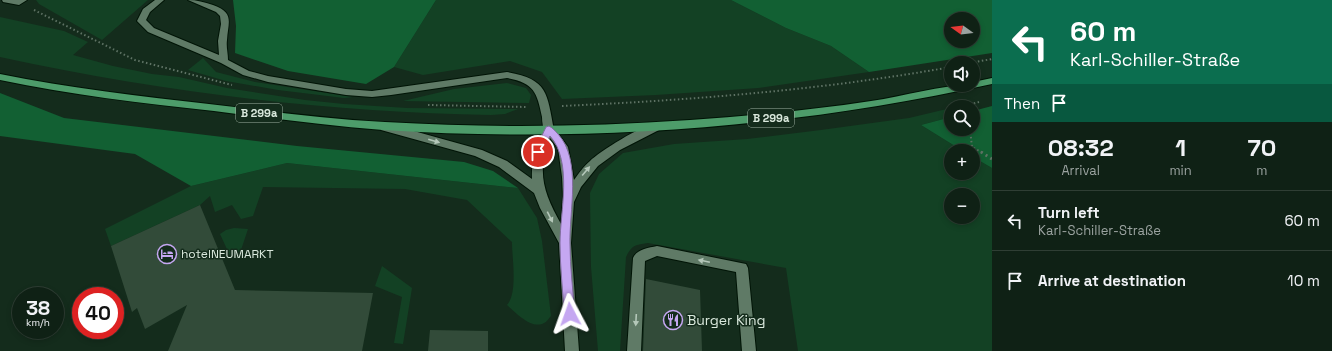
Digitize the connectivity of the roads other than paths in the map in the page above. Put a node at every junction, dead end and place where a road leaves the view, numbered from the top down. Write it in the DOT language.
graph roads {
  1 [pos="6,0"];
  2 [pos="23,0"];
  3 [pos="160,0"];
  4 [pos="192,0"];
  5 [pos="224,61"];
  6 [pos="0,77"];
  7 [pos="992,82"];
  8 [pos="383,126"];
  9 [pos="655,127"];
  10 [pos="549,130"];
  11 [pos="539,190"];
  12 [pos="568,205"];
  13 [pos="565,243"];
  14 [pos="572,351"];
  15 [pos="634,351"];
  16 [pos="749,351"];
  1 -- 2 [label="street"];
  3 -- 5 [label="street"];
  4 -- 5 [label="street"];
  5 -- 10 [label="street"];
  6 -- 8 [label="main road, B 299a"];
  7 -- 9 [label="main road, B 299a"];
  8 -- 10 [label="main road, B 299a"];
  8 -- 11 [label="street, one-way"];
  9 -- 10 [label="main road, B 299a"];
  12 -- 9 [label="street, one-way"];
  10 -- 11 [label="street"];
  10 -- 12 [label="street"];
  11 -- 13 [label="street, one-way"];
  12 -- 13 [label="street"];
  13 -- 14 [label="street"];
  16 -- 15 [label="street, one-way"];
}
